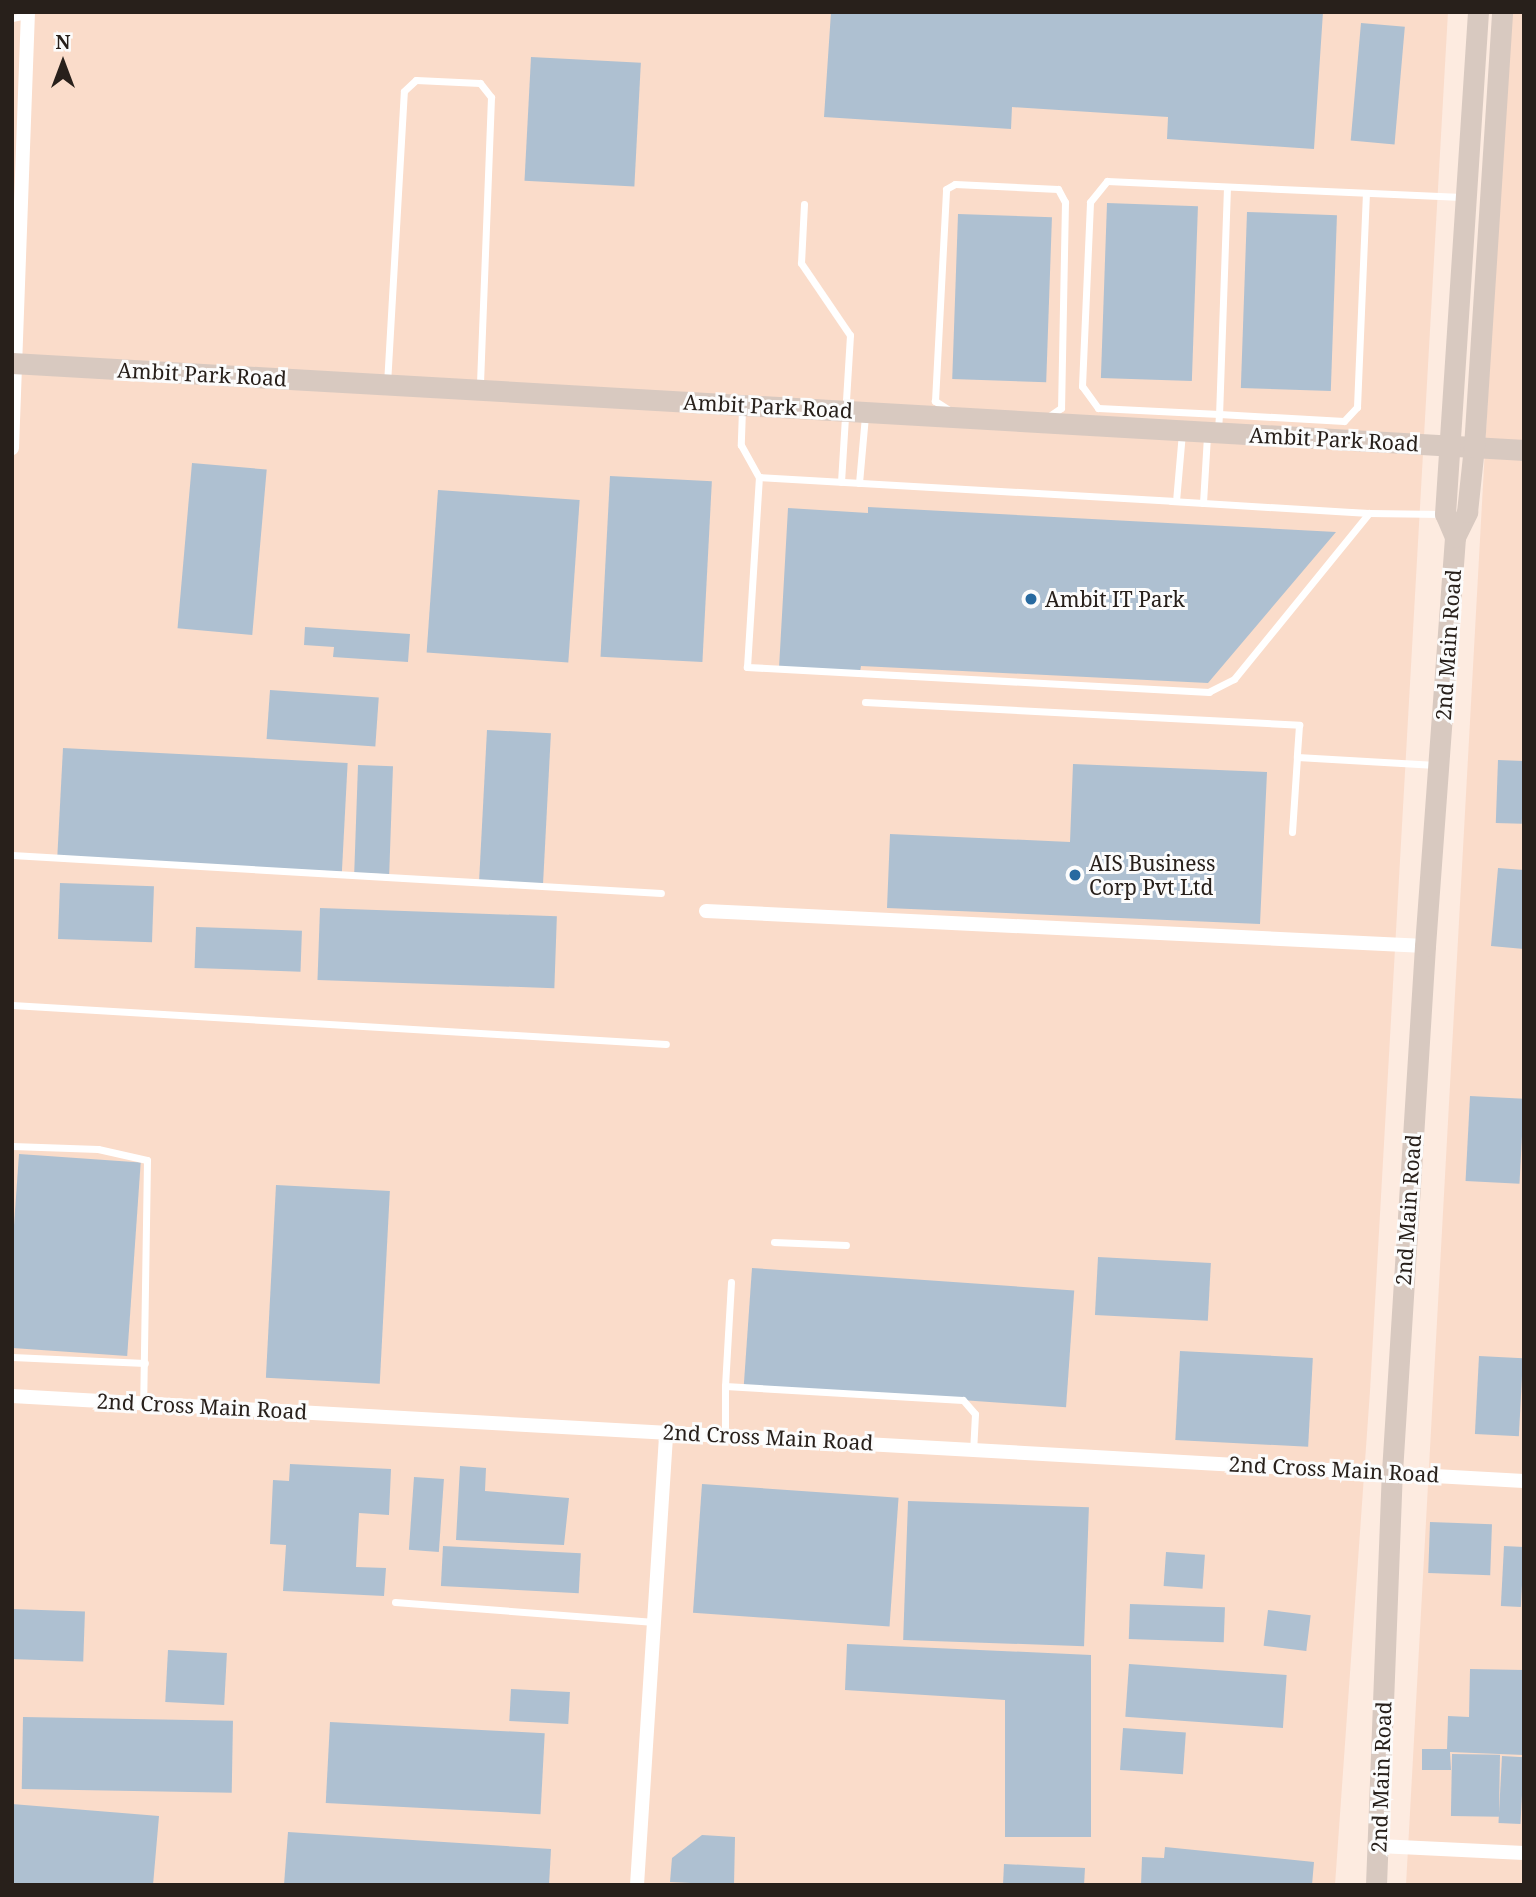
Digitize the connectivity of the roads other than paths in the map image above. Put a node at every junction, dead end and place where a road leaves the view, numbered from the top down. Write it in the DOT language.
graph roads {
  1 [pos="1478,12"];
  2 [pos="1502,12"];
  3 [pos="28,14"];
  4 [pos="12,18"];
  5 [pos="1227,187"];
  6 [pos="1366,193"];
  7 [pos="1466,197"];
  8 [pos="804,204"];
  9 [pos="15,363"];
  10 [pos="387,384"];
  11 [pos="480,390"];
  12 [pos="742,405"];
  13 [pos="857,411"];
  14 [pos="976,415"];
  15 [pos="1044,419"];
  16 [pos="1215,426"];
  17 [pos="1182,430"];
  18 [pos="1450,445"];
  19 [pos="1474,447"];
  20 [pos="12,448"];
  21 [pos="1524,450"];
  22 [pos="759,477"];
  23 [pos="841,482"];
  24 [pos="859,483"];
  25 [pos="1176,501"];
  26 [pos="1203,503"];
  27 [pos="1369,513"];
  28 [pos="1445,514"];
  29 [pos="1455,537"];
  30 [pos="864,702"];
  31 [pos="1297,757"];
  32 [pos="1440,765"];
  33 [pos="1292,832"];
  34 [pos="12,855"];
  35 [pos="661,893"];
  36 [pos="706,911"];
  37 [pos="1425,946"];
  38 [pos="12,1005"];
  39 [pos="666,1044"];
  40 [pos="12,1146"];
  41 [pos="774,1242"];
  42 [pos="846,1245"];
  43 [pos="731,1282"];
  44 [pos="12,1357"];
  45 [pos="145,1363"];
  46 [pos="725,1387"];
  47 [pos="12,1396"];
  48 [pos="143,1403"];
  49 [pos="666,1431"];
  50 [pos="725,1434"];
  51 [pos="973,1448"];
  52 [pos="1392,1472"];
  53 [pos="1524,1481"];
  54 [pos="395,1602"];
  55 [pos="654,1622"];
  56 [pos="1379,1846"];
  57 [pos="1524,1853"];
  58 [pos="637,1885"];
  59 [pos="1376,1885"];
  1 -- 7 [label="main road, 2nd Main Road"];
  2 -- 19 [label="main road, 2nd Main Road"];
  3 -- 4 [label="lane"];
  3 -- 9 [label="street"];
  5 -- 6 [label="lane"];
  5 -- 16 [label="lane"];
  5 -- 16 [label="lane"];
  6 -- 7 [label="lane"];
  6 -- 16 [label="lane"];
  7 -- 18 [label="main road, 2nd Main Road"];
  8 -- 13 [label="lane"];
  9 -- 10 [label="main road, Ambit Park Road"];
  9 -- 20 [label="street"];
  10 -- 11 [label="main road, Ambit Park Road"];
  10 -- 11 [label="lane"];
  11 -- 12 [label="main road, Ambit Park Road"];
  12 -- 13 [label="main road, Ambit Park Road"];
  12 -- 22 [label="lane"];
  13 -- 14 [label="main road, Ambit Park Road"];
  13 -- 23 [label="lane"];
  13 -- 24 [label="lane"];
  14 -- 15 [label="main road, Ambit Park Road"];
  14 -- 15 [label="lane"];
  15 -- 17 [label="main road, Ambit Park Road"];
  16 -- 17 [label="main road, Ambit Park Road"];
  16 -- 18 [label="main road, Ambit Park Road"];
  16 -- 26 [label="lane"];
  17 -- 25 [label="lane"];
  18 -- 19 [label="main road, Ambit Park Road"];
  18 -- 28 [label="main road, 2nd Main Road"];
  19 -- 21 [label="main road, Ambit Park Road"];
  19 -- 29 [label="main road, 2nd Main Road"];
  22 -- 23 [label="lane"];
  22 -- 27 [label="lane"];
  23 -- 24 [label="lane"];
  24 -- 25 [label="lane"];
  25 -- 26 [label="lane"];
  26 -- 27 [label="lane"];
  27 -- 28 [label="lane"];
  28 -- 29 [label="main road, 2nd Main Road"];
  29 -- 32 [label="main road, 2nd Main Road"];
  30 -- 31 [label="lane"];
  31 -- 32 [label="lane"];
  31 -- 33 [label="lane"];
  32 -- 37 [label="main road, 2nd Main Road"];
  34 -- 35 [label="lane"];
  36 -- 37 [label="street"];
  37 -- 52 [label="main road, 2nd Main Road"];
  38 -- 39 [label="lane"];
  40 -- 45 [label="lane"];
  41 -- 42 [label="lane"];
  43 -- 46 [label="lane"];
  44 -- 45 [label="lane"];
  45 -- 48 [label="lane"];
  46 -- 50 [label="lane"];
  46 -- 51 [label="lane"];
  47 -- 48 [label="street, 2nd Cross Main Road"];
  48 -- 49 [label="street, 2nd Cross Main Road"];
  49 -- 50 [label="street, 2nd Cross Main Road"];
  49 -- 55 [label="street"];
  50 -- 51 [label="street, 2nd Cross Main Road"];
  51 -- 52 [label="street, 2nd Cross Main Road"];
  52 -- 53 [label="street, 2nd Cross Main Road"];
  52 -- 56 [label="main road, 2nd Main Road"];
  54 -- 55 [label="lane"];
  55 -- 58 [label="street"];
  56 -- 57 [label="street"];
  56 -- 59 [label="main road, 2nd Main Road"];
}
